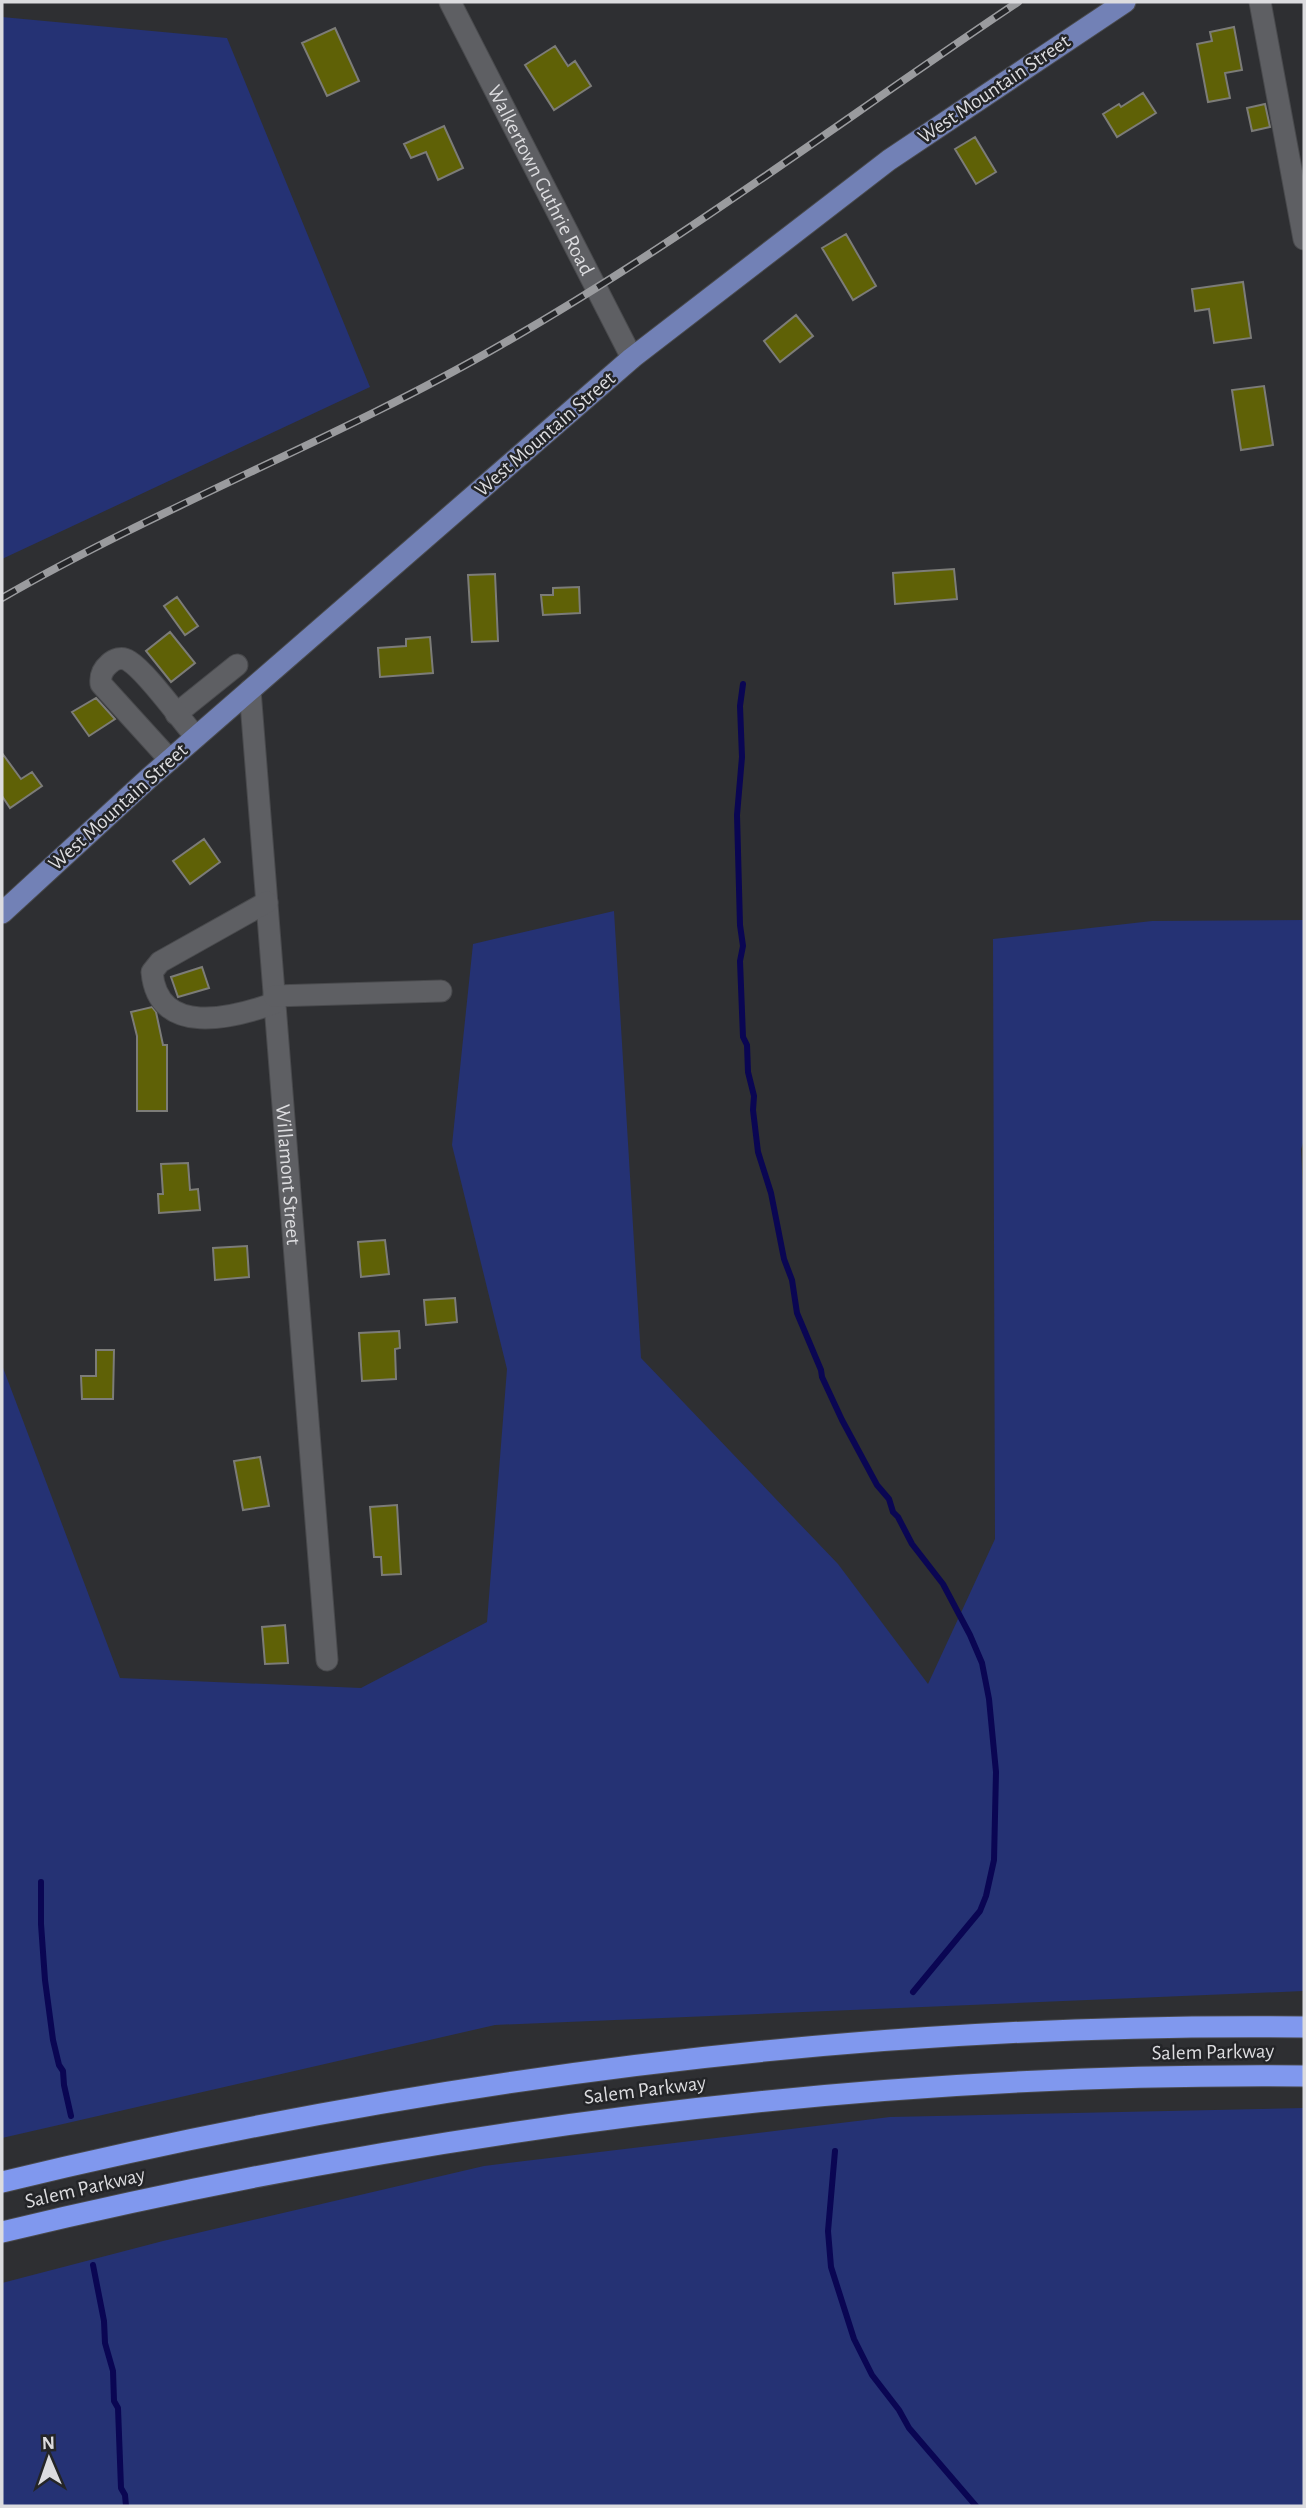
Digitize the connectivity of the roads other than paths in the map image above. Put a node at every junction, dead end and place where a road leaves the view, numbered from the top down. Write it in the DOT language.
graph roads {
  1 [pos="450,2"];
  2 [pos="1125,2"];
  3 [pos="1261,2"];
  4 [pos="1304,239"];
  5 [pos="632,358"];
  6 [pos="237,665"];
  7 [pos="250,690"];
  8 [pos="176,714"];
  9 [pos="196,737"];
  10 [pos="170,760"];
  11 [pos="267,902"];
  12 [pos="2,913"];
  13 [pos="441,990"];
  14 [pos="274,1000"];
  15 [pos="327,1660"];
  16 [pos="1304,2027"];
  17 [pos="1304,2076"];
  18 [pos="2,2182"];
  19 [pos="2,2232"];
  1 -- 5 [label="street, Walkertown Guthrie Road"];
  2 -- 5 [label="main road, West Mountain Street"];
  3 -- 4 [label="street"];
  5 -- 7 [label="main road, West Mountain Street"];
  6 -- 8 [label="street"];
  7 -- 9 [label="main road, West Mountain Street"];
  7 -- 11 [label="street, Willamont Street"];
  8 -- 9 [label="street"];
  8 -- 10 [label="street"];
  9 -- 10 [label="main road, West Mountain Street"];
  10 -- 12 [label="main road, West Mountain Street"];
  11 -- 14 [label="street, Willamont Street"];
  11 -- 14 [label="street"];
  13 -- 14 [label="street"];
  14 -- 15 [label="street, Willamont Street"];
  16 -- 18 [label="highway, Salem Parkway"];
  17 -- 19 [label="highway, Salem Parkway"];
}
